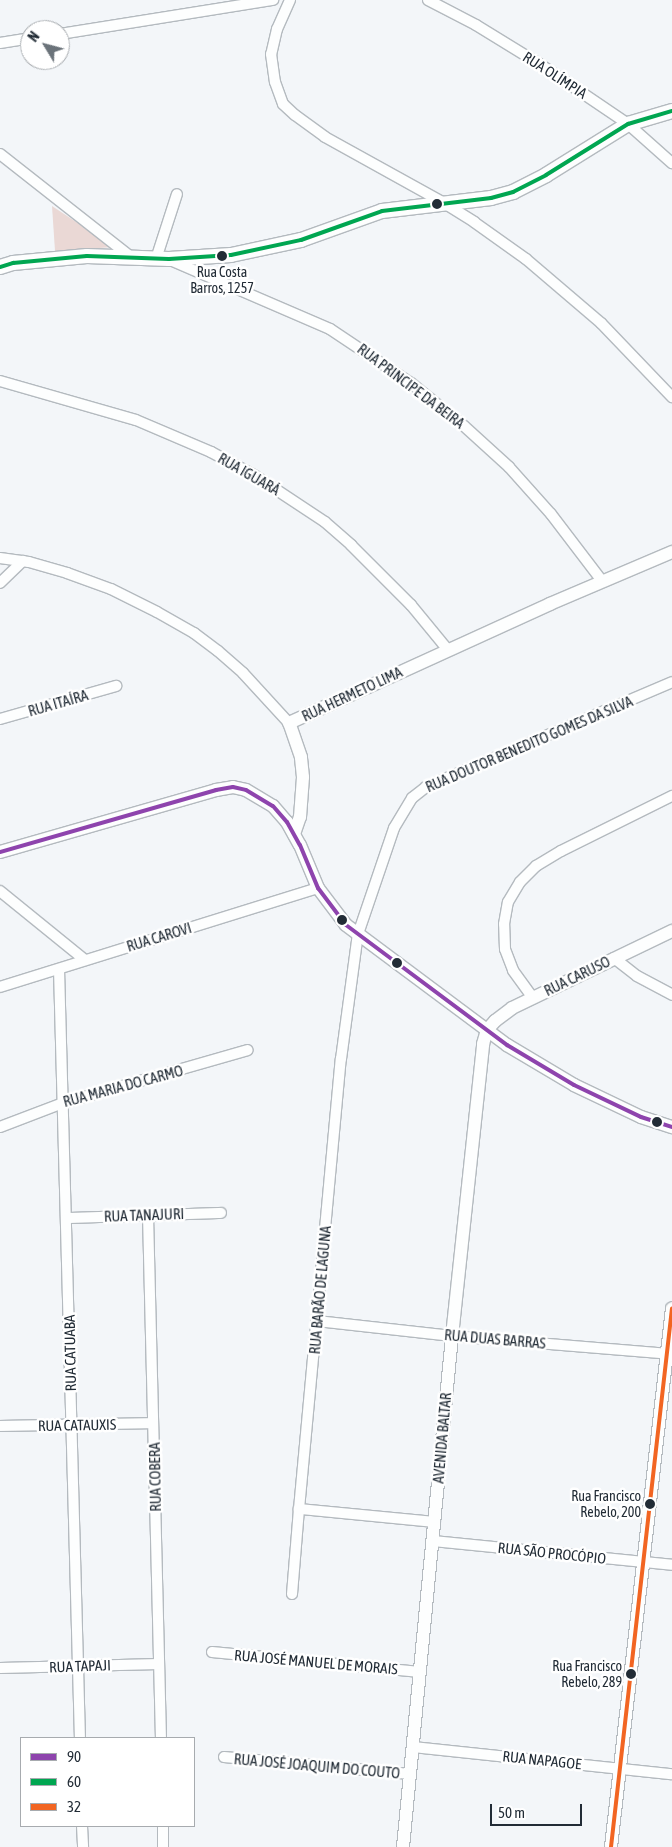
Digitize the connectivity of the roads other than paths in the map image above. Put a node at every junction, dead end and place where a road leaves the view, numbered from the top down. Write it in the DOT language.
graph roads {
  1 [pos="273,0"];
  2 [pos="290,0"];
  3 [pos="428,0"];
  4 [pos="70,32"];
  5 [pos="20,40"];
  6 [pos="0,44"];
  7 [pos="672,111"];
  8 [pos="628,124"];
  9 [pos="0,154"];
  10 [pos="672,163"];
  11 [pos="176,194"];
  12 [pos="444,203"];
  13 [pos="131,257"];
  14 [pos="162,259"];
  15 [pos="0,267"];
  16 [pos="0,381"];
  17 [pos="672,396"];
  18 [pos="672,552"];
  19 [pos="0,558"];
  20 [pos="23,561"];
  21 [pos="602,581"];
  22 [pos="0,583"];
  23 [pos="448,650"];
  24 [pos="672,682"];
  25 [pos="116,686"];
  26 [pos="0,719"];
  27 [pos="289,723"];
  28 [pos="672,796"];
  29 [pos="294,834"];
  30 [pos="0,852"];
  31 [pos="318,888"];
  32 [pos="0,891"];
  33 [pos="672,931"];
  34 [pos="358,934"];
  35 [pos="614,958"];
  36 [pos="85,960"];
  37 [pos="59,968"];
  38 [pos="0,987"];
  39 [pos="672,995"];
  40 [pos="533,998"];
  41 [pos="487,1030"];
  42 [pos="248,1050"];
  43 [pos="63,1102"];
  44 [pos="0,1127"];
  45 [pos="672,1127"];
  46 [pos="221,1213"];
  47 [pos="148,1215"];
  48 [pos="67,1218"];
  49 [pos="672,1308"];
  50 [pos="317,1321"];
  51 [pos="452,1336"];
  52 [pos="670,1354"];
  53 [pos="153,1423"];
  54 [pos="71,1425"];
  55 [pos="0,1426"];
  56 [pos="299,1509"];
  57 [pos="435,1522"];
  58 [pos="433,1541"];
  59 [pos="644,1562"];
  60 [pos="672,1565"];
  61 [pos="292,1594"];
  62 [pos="212,1652"];
  63 [pos="159,1664"];
  64 [pos="78,1666"];
  65 [pos="0,1668"];
  66 [pos="420,1672"];
  67 [pos="80,1737"];
  68 [pos="161,1737"];
  69 [pos="413,1747"];
  70 [pos="224,1757"];
  71 [pos="620,1768"];
  72 [pos="410,1774"];
  73 [pos="672,1774"];
  74 [pos="82,1827"];
  75 [pos="163,1827"];
  76 [pos="83,1847"];
  77 [pos="164,1847"];
  78 [pos="403,1847"];
  79 [pos="611,1847"];
  1 -- 4 [label="street"];
  2 -- 12 [label="street"];
  3 -- 8 [label="street, RUA OLÍMPIA"];
  5 -- 6 [label="street"];
  7 -- 8 [label="main road"];
  8 -- 10 [label="street, RUA OLÍMPIA"];
  8 -- 12 [label="main road"];
  9 -- 13 [label="street"];
  11 -- 14 [label="street"];
  12 -- 14 [label="main road"];
  12 -- 17 [label="street"];
  13 -- 14 [label="main road"];
  13 -- 15 [label="main road"];
  14 -- 21 [label="street, RUA PRINCIPE DA BEIRA"];
  16 -- 23 [label="street, RUA IGUARÁ"];
  18 -- 21 [label="street, RUA HERMETO LIMA"];
  19 -- 20 [label="street, RUA HERMETO LIMA"];
  20 -- 22 [label="street"];
  20 -- 27 [label="street, RUA HERMETO LIMA"];
  21 -- 23 [label="street, RUA HERMETO LIMA"];
  23 -- 27 [label="street, RUA HERMETO LIMA"];
  24 -- 34 [label="street, RUA DOUTOR BENEDITO GOMES DA SILVA"];
  25 -- 26 [label="street, RUA ITAÍRA"];
  27 -- 29 [label="street"];
  28 -- 40 [label="street"];
  29 -- 30 [label="street"];
  29 -- 31 [label="street"];
  31 -- 34 [label="street"];
  31 -- 36 [label="street, RUA CAROVI"];
  32 -- 36 [label="street"];
  33 -- 35 [label="street, RUA CARUSO"];
  34 -- 41 [label="street"];
  34 -- 50 [label="street, RUA BARÃO DE LAGUNA"];
  35 -- 39 [label="street"];
  35 -- 40 [label="street, RUA CARUSO"];
  36 -- 37 [label="street, RUA CAROVI"];
  37 -- 38 [label="street, RUA CAROVI"];
  37 -- 43 [label="street, RUA CATUABA"];
  40 -- 41 [label="street, RUA CARUSO"];
  41 -- 45 [label="street"];
  41 -- 51 [label="street, AVENIDA BALTAR"];
  42 -- 43 [label="street, RUA MARIA DO CARMO"];
  43 -- 44 [label="street, RUA MARIA DO CARMO"];
  43 -- 48 [label="street, RUA CATUABA"];
  46 -- 47 [label="street, RUA TANAJURI"];
  47 -- 48 [label="street, RUA TANAJURI"];
  47 -- 53 [label="street, RUA COBERA"];
  48 -- 54 [label="street, RUA CATUABA"];
  49 -- 52 [label="street"];
  50 -- 51 [label="street, RUA DUAS BARRAS"];
  50 -- 56 [label="street, RUA BARÃO DE LAGUNA"];
  51 -- 52 [label="street, RUA DUAS BARRAS"];
  51 -- 57 [label="street, AVENIDA BALTAR"];
  52 -- 59 [label="street"];
  53 -- 54 [label="street, RUA CATAUXIS"];
  53 -- 63 [label="street, RUA COBERA"];
  54 -- 55 [label="street, RUA CATAUXIS"];
  54 -- 64 [label="street, RUA CATUABA"];
  56 -- 57 [label="street"];
  56 -- 61 [label="street, RUA BARÃO DE LAGUNA"];
  57 -- 58 [label="street, AVENIDA BALTAR"];
  58 -- 59 [label="street, RUA SÃO PROCÓPIO"];
  58 -- 66 [label="street, AVENIDA BALTAR"];
  59 -- 60 [label="street, RUA SÃO PROCÓPIO"];
  59 -- 71 [label="street"];
  62 -- 66 [label="street, RUA JOSÉ MANUEL DE MORAIS"];
  63 -- 64 [label="street, RUA TAPAJI"];
  63 -- 68 [label="street, RUA COBERA"];
  64 -- 65 [label="street, RUA TAPAJI"];
  64 -- 67 [label="street, RUA CATUABA"];
  66 -- 69 [label="street, AVENIDA BALTAR"];
  69 -- 71 [label="street, RUA NAPAGOE"];
  69 -- 72 [label="street, AVENIDA BALTAR"];
  70 -- 72 [label="street, RUA JOSÉ JOAQUIM DO COUTO"];
  71 -- 73 [label="street, RUA NAPAGOE"];
  71 -- 79 [label="street"];
  72 -- 78 [label="street, AVENIDA BALTAR"];
  74 -- 76 [label="street"];
  75 -- 77 [label="street"];
}
